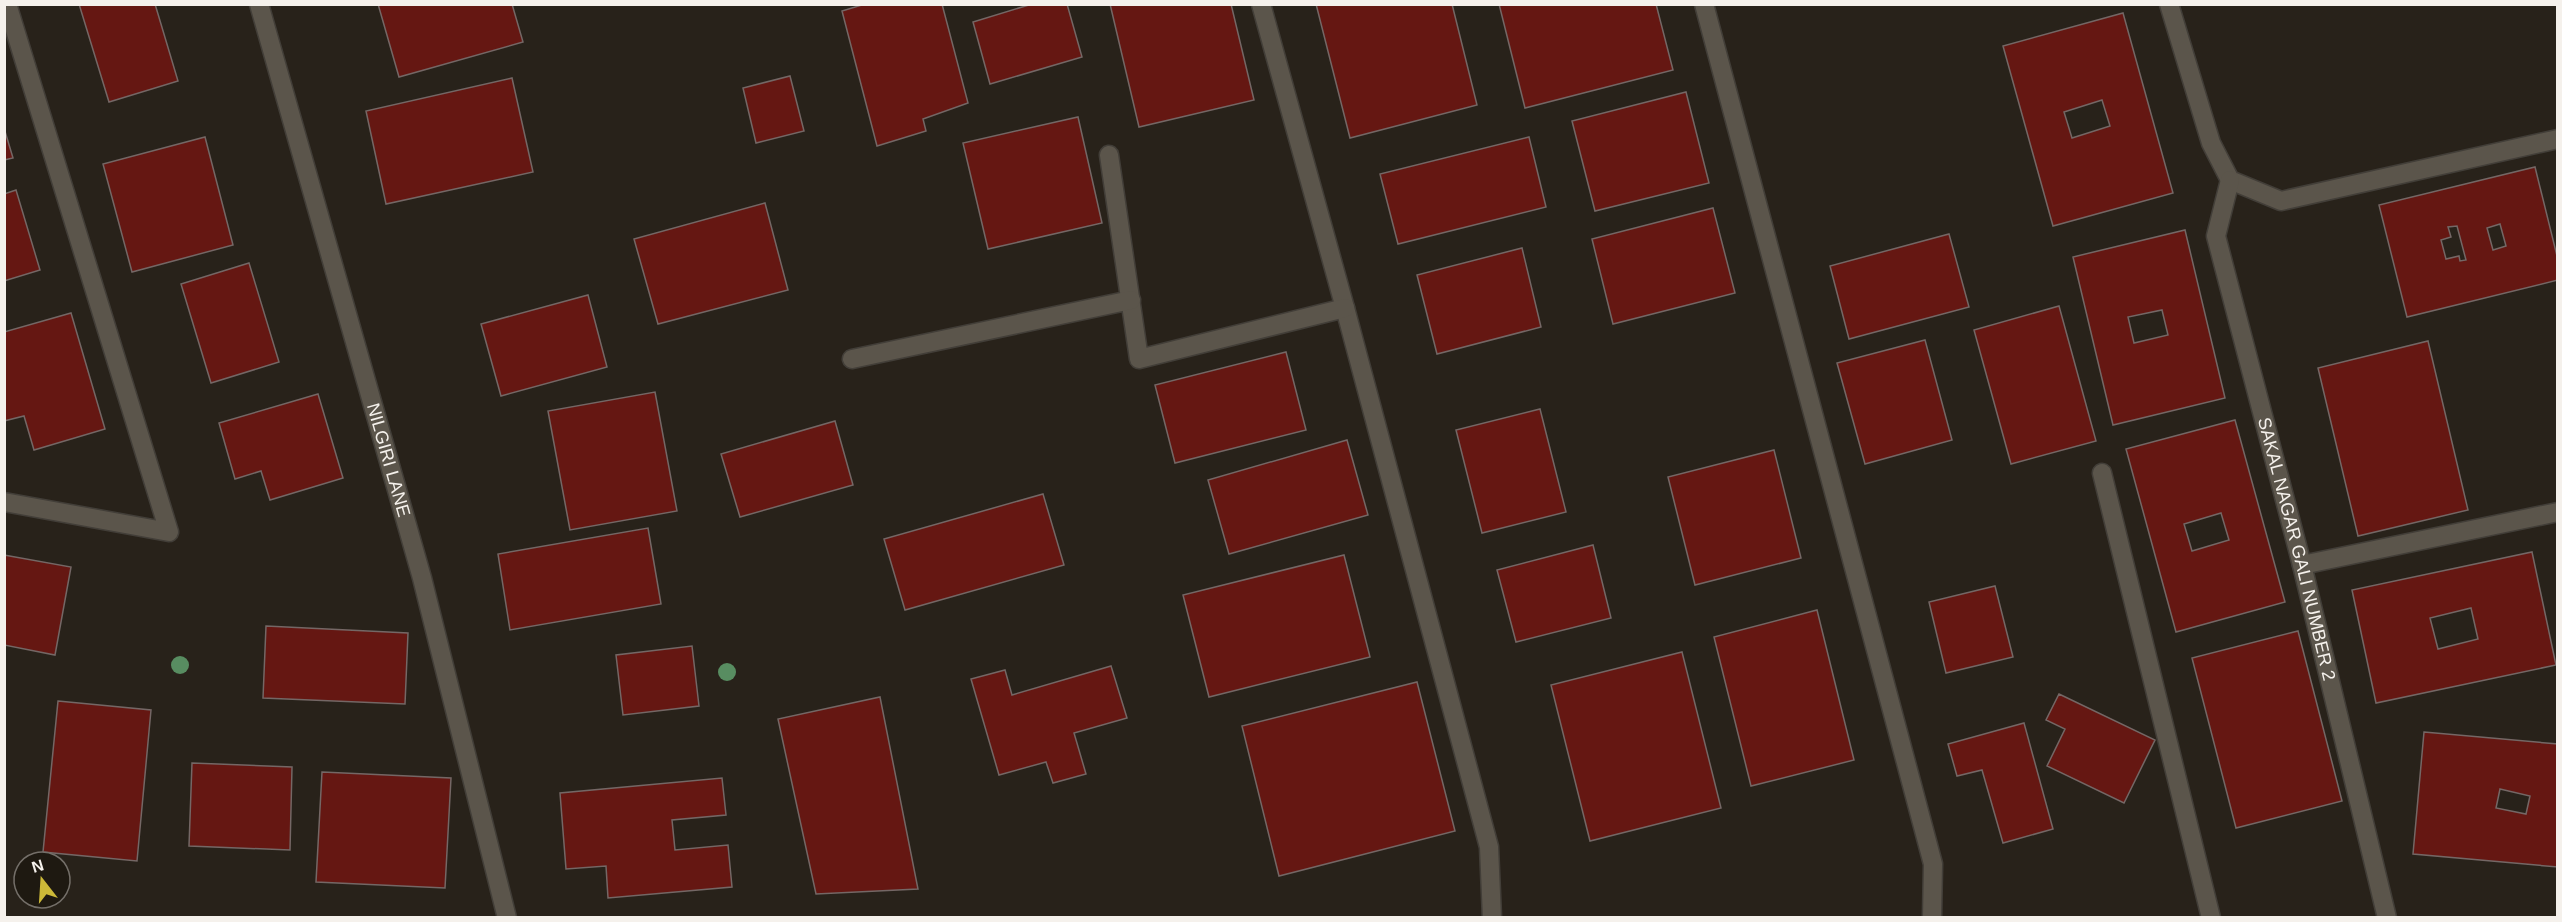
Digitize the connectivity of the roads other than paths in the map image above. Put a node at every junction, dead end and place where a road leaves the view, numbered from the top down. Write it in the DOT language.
graph roads {
  1 [pos="7,4"];
  2 [pos="259,4"];
  3 [pos="1261,4"];
  4 [pos="1704,4"];
  5 [pos="2169,4"];
  6 [pos="2558,139"];
  7 [pos="1109,155"];
  8 [pos="2230,180"];
  9 [pos="1131,300"];
  10 [pos="1346,308"];
  11 [pos="852,359"];
  12 [pos="2102,473"];
  13 [pos="4,502"];
  14 [pos="2558,512"];
  15 [pos="2302,565"];
  16 [pos="507,918"];
  17 [pos="1492,918"];
  18 [pos="1932,918"];
  19 [pos="2211,918"];
  20 [pos="2387,918"];
  1 -- 13 [label="street"];
  2 -- 16 [label="street, NILGIRI LANE"];
  3 -- 10 [label="street"];
  4 -- 18 [label="street"];
  5 -- 8 [label="street"];
  6 -- 8 [label="street"];
  7 -- 9 [label="street"];
  8 -- 15 [label="street, SAKAL NAGAR GALI NUMBER 2"];
  9 -- 10 [label="street"];
  9 -- 11 [label="street"];
  10 -- 17 [label="street"];
  12 -- 19 [label="street"];
  14 -- 15 [label="street"];
  15 -- 20 [label="street, SAKAL NAGAR GALI NUMBER 2"];
}
